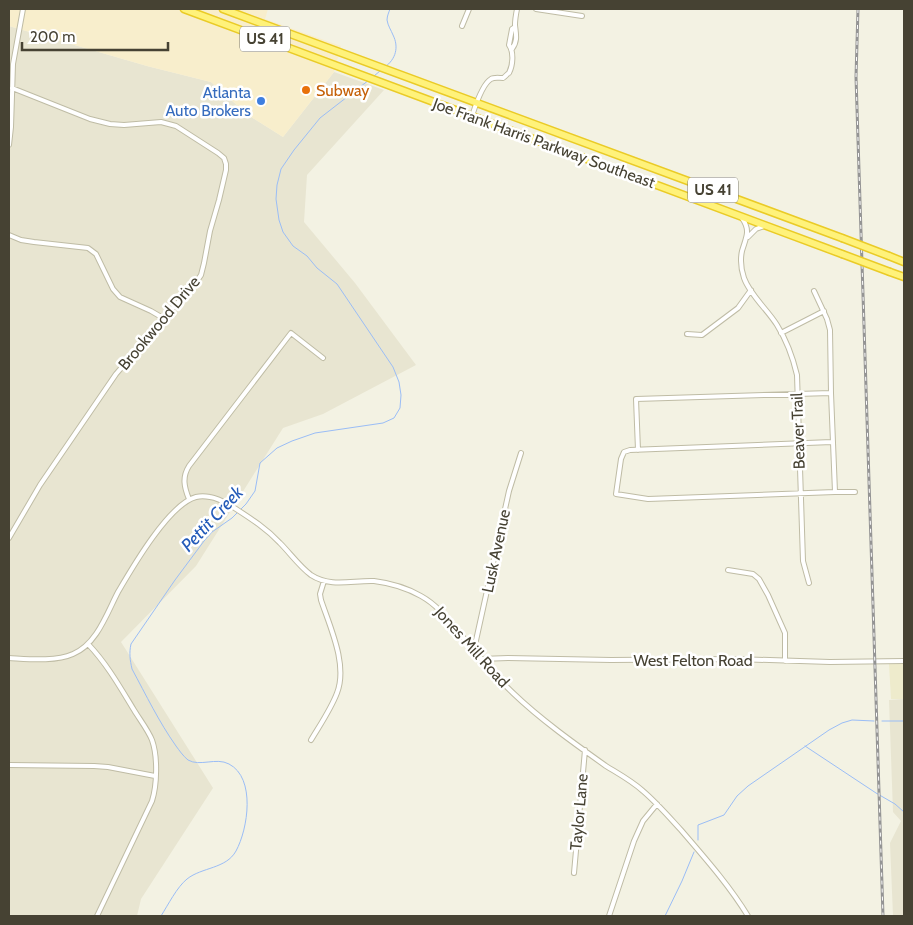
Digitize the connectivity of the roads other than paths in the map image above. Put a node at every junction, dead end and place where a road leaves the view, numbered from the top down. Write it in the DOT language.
graph roads {
  1 [pos="23,9"];
  2 [pos="184,9"];
  3 [pos="224,9"];
  4 [pos="468,9"];
  5 [pos="517,9"];
  6 [pos="536,9"];
  7 [pos="556,10"];
  8 [pos="582,16"];
  9 [pos="462,26"];
  10 [pos="12,88"];
  11 [pos="476,103"];
  12 [pos="472,116"];
  13 [pos="9,145"];
  14 [pos="741,216"];
  15 [pos="766,225"];
  16 [pos="9,235"];
  17 [pos="746,239"];
  18 [pos="904,262"];
  19 [pos="904,277"];
  20 [pos="751,290"];
  21 [pos="814,291"];
  22 [pos="824,311"];
  23 [pos="162,318"];
  24 [pos="781,333"];
  25 [pos="687,334"];
  26 [pos="323,358"];
  27 [pos="831,393"];
  28 [pos="797,394"];
  29 [pos="832,442"];
  30 [pos="798,443"];
  31 [pos="638,450"];
  32 [pos="521,453"];
  33 [pos="835,492"];
  34 [pos="855,492"];
  35 [pos="800,494"];
  36 [pos="189,499"];
  37 [pos="9,538"];
  38 [pos="728,570"];
  39 [pos="324,581"];
  40 [pos="809,583"];
  41 [pos="88,644"];
  42 [pos="472,648"];
  43 [pos="9,658"];
  44 [pos="481,659"];
  45 [pos="785,661"];
  46 [pos="904,661"];
  47 [pos="311,740"];
  48 [pos="584,750"];
  49 [pos="9,765"];
  50 [pos="156,776"];
  51 [pos="657,804"];
  52 [pos="574,873"];
  53 [pos="97,916"];
  54 [pos="609,916"];
  55 [pos="748,916"];
  1 -- 10 [label="street"];
  2 -- 12 [label="highway, Joe Frank Harris Parkway Southeast / US 41"];
  3 -- 11 [label="highway, Joe Frank Harris Parkway Southeast / US 41"];
  4 -- 9 [label="street"];
  5 -- 11 [label="street"];
  6 -- 7 [label="street"];
  7 -- 8 [label="street"];
  10 -- 13 [label="street"];
  10 -- 23 [label="street, Brookwood Drive"];
  11 -- 12 [label="street"];
  11 -- 18 [label="highway, Joe Frank Harris Parkway Southeast / US 41, bridge"];
  12 -- 14 [label="highway, Joe Frank Harris Parkway Southeast / US 41"];
  14 -- 15 [label="highway, Joe Frank Harris Parkway Southeast / US 41"];
  14 -- 17 [label="street, Beaver Trail"];
  15 -- 17 [label="street"];
  15 -- 19 [label="highway, Joe Frank Harris Parkway Southeast / US 41, bridge"];
  16 -- 23 [label="street"];
  17 -- 20 [label="street, Beaver Trail"];
  20 -- 24 [label="street, Beaver Trail"];
  20 -- 25 [label="street"];
  21 -- 22 [label="street"];
  22 -- 24 [label="street"];
  22 -- 27 [label="street"];
  23 -- 37 [label="street, Brookwood Drive"];
  24 -- 28 [label="street, Beaver Trail"];
  26 -- 36 [label="street"];
  27 -- 28 [label="street"];
  27 -- 29 [label="street"];
  28 -- 30 [label="street, Beaver Trail"];
  28 -- 31 [label="street"];
  29 -- 30 [label="street"];
  29 -- 33 [label="street"];
  30 -- 31 [label="street"];
  30 -- 35 [label="street, Beaver Trail"];
  31 -- 35 [label="street"];
  32 -- 42 [label="street, Lusk Avenue"];
  33 -- 34 [label="street"];
  33 -- 35 [label="street"];
  35 -- 40 [label="street, Beaver Trail"];
  36 -- 39 [label="street"];
  36 -- 41 [label="street"];
  38 -- 45 [label="street"];
  39 -- 42 [label="street, Jones Mill Road"];
  39 -- 47 [label="street"];
  41 -- 43 [label="street"];
  41 -- 50 [label="street"];
  42 -- 44 [label="street, Jones Mill Road"];
  44 -- 45 [label="street, West Felton Road"];
  44 -- 48 [label="street, Jones Mill Road"];
  45 -- 46 [label="street, West Felton Road"];
  48 -- 51 [label="street, Jones Mill Road"];
  48 -- 52 [label="street, Taylor Lane"];
  49 -- 50 [label="street"];
  50 -- 53 [label="street"];
  51 -- 54 [label="street"];
  51 -- 55 [label="street, Jones Mill Road"];
}
